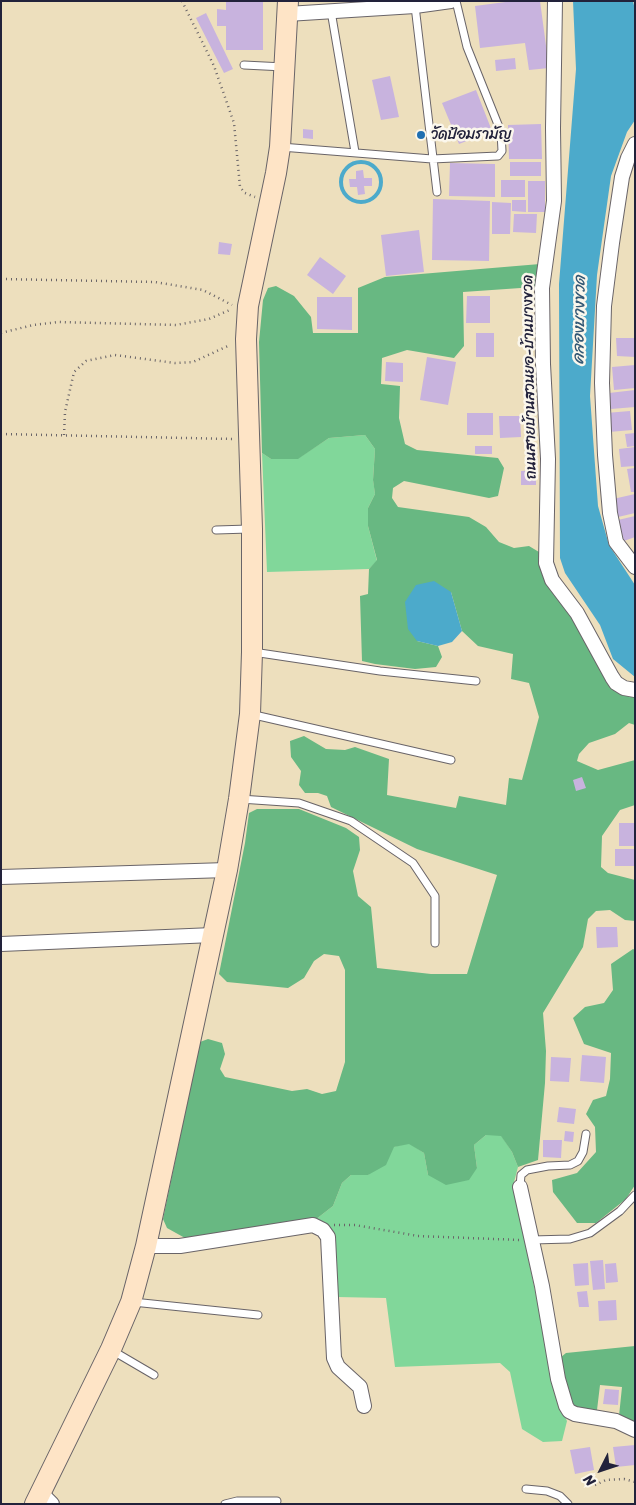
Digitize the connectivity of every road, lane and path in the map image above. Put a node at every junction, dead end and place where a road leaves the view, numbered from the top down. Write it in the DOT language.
graph roads {
  1 [pos="182,1"];
  2 [pos="451,1"];
  3 [pos="456,1"];
  4 [pos="555,1"];
  5 [pos="415,6"];
  6 [pos="287,8"];
  7 [pos="331,11"];
  8 [pos="244,66"];
  9 [pos="284,67"];
  10 [pos="635,144"];
  11 [pos="280,147"];
  12 [pos="355,152"];
  13 [pos="432,159"];
  14 [pos="437,192"];
  15 [pos="270,204"];
  16 [pos="1,279"];
  17 [pos="1,333"];
  18 [pos="246,339"];
  19 [pos="1,434"];
  20 [pos="64,436"];
  21 [pos="249,439"];
  22 [pos="252,529"];
  23 [pos="216,530"];
  24 [pos="634,565"];
  25 [pos="252,652"];
  26 [pos="476,681"];
  27 [pos="635,690"];
  28 [pos="250,714"];
  29 [pos="451,760"];
  30 [pos="239,799"];
  31 [pos="227,870"];
  32 [pos="1,876"];
  33 [pos="213,935"];
  34 [pos="435,943"];
  35 [pos="1,944"];
  36 [pos="586,1134"];
  37 [pos="520,1188"];
  38 [pos="635,1195"];
  39 [pos="323,1230"];
  40 [pos="532,1240"];
  41 [pos="146,1246"];
  42 [pos="130,1302"];
  43 [pos="258,1314"];
  44 [pos="111,1349"];
  45 [pos="154,1375"];
  46 [pos="364,1406"];
  47 [pos="635,1430"];
  48 [pos="635,1482"];
  49 [pos="595,1485"];
  50 [pos="526,1489"];
  51 [pos="42,1500"];
  52 [pos="277,1501"];
  53 [pos="225,1504"];
  54 [pos="568,1504"];
  1 -- 15 [label="path"];
  2 -- 5 [label="street"];
  3 -- 13 [label="lane"];
  4 -- 27 [label="street, ถนนสายบ้านสวนยอ-บ้านบางขวด"];
  5 -- 7 [label="street"];
  5 -- 13 [label="lane"];
  6 -- 7 [label="street"];
  6 -- 9 [label="main road"];
  7 -- 12 [label="lane"];
  8 -- 9 [label="lane"];
  9 -- 11 [label="main road"];
  10 -- 24 [label="street"];
  11 -- 12 [label="lane"];
  11 -- 15 [label="main road"];
  12 -- 13 [label="lane"];
  13 -- 14 [label="lane"];
  15 -- 18 [label="main road"];
  16 -- 17 [label="path"];
  18 -- 20 [label="path"];
  18 -- 21 [label="main road"];
  19 -- 20 [label="path"];
  20 -- 21 [label="path"];
  21 -- 22 [label="main road"];
  22 -- 23 [label="lane"];
  22 -- 25 [label="main road"];
  25 -- 26 [label="lane"];
  25 -- 28 [label="main road"];
  28 -- 29 [label="lane"];
  28 -- 30 [label="main road"];
  30 -- 31 [label="main road"];
  30 -- 34 [label="lane"];
  31 -- 32 [label="street"];
  31 -- 33 [label="main road"];
  33 -- 35 [label="street"];
  33 -- 41 [label="main road"];
  36 -- 37 [label="lane"];
  37 -- 40 [label="street"];
  38 -- 40 [label="lane"];
  39 -- 40 [label="path"];
  39 -- 41 [label="street"];
  39 -- 46 [label="street"];
  40 -- 47 [label="street"];
  41 -- 42 [label="main road"];
  42 -- 43 [label="lane"];
  42 -- 44 [label="main road"];
  44 -- 45 [label="lane"];
  44 -- 51 [label="main road"];
  48 -- 49 [label="path"];
  50 -- 54 [label="lane"];
  52 -- 53 [label="lane"];
}
